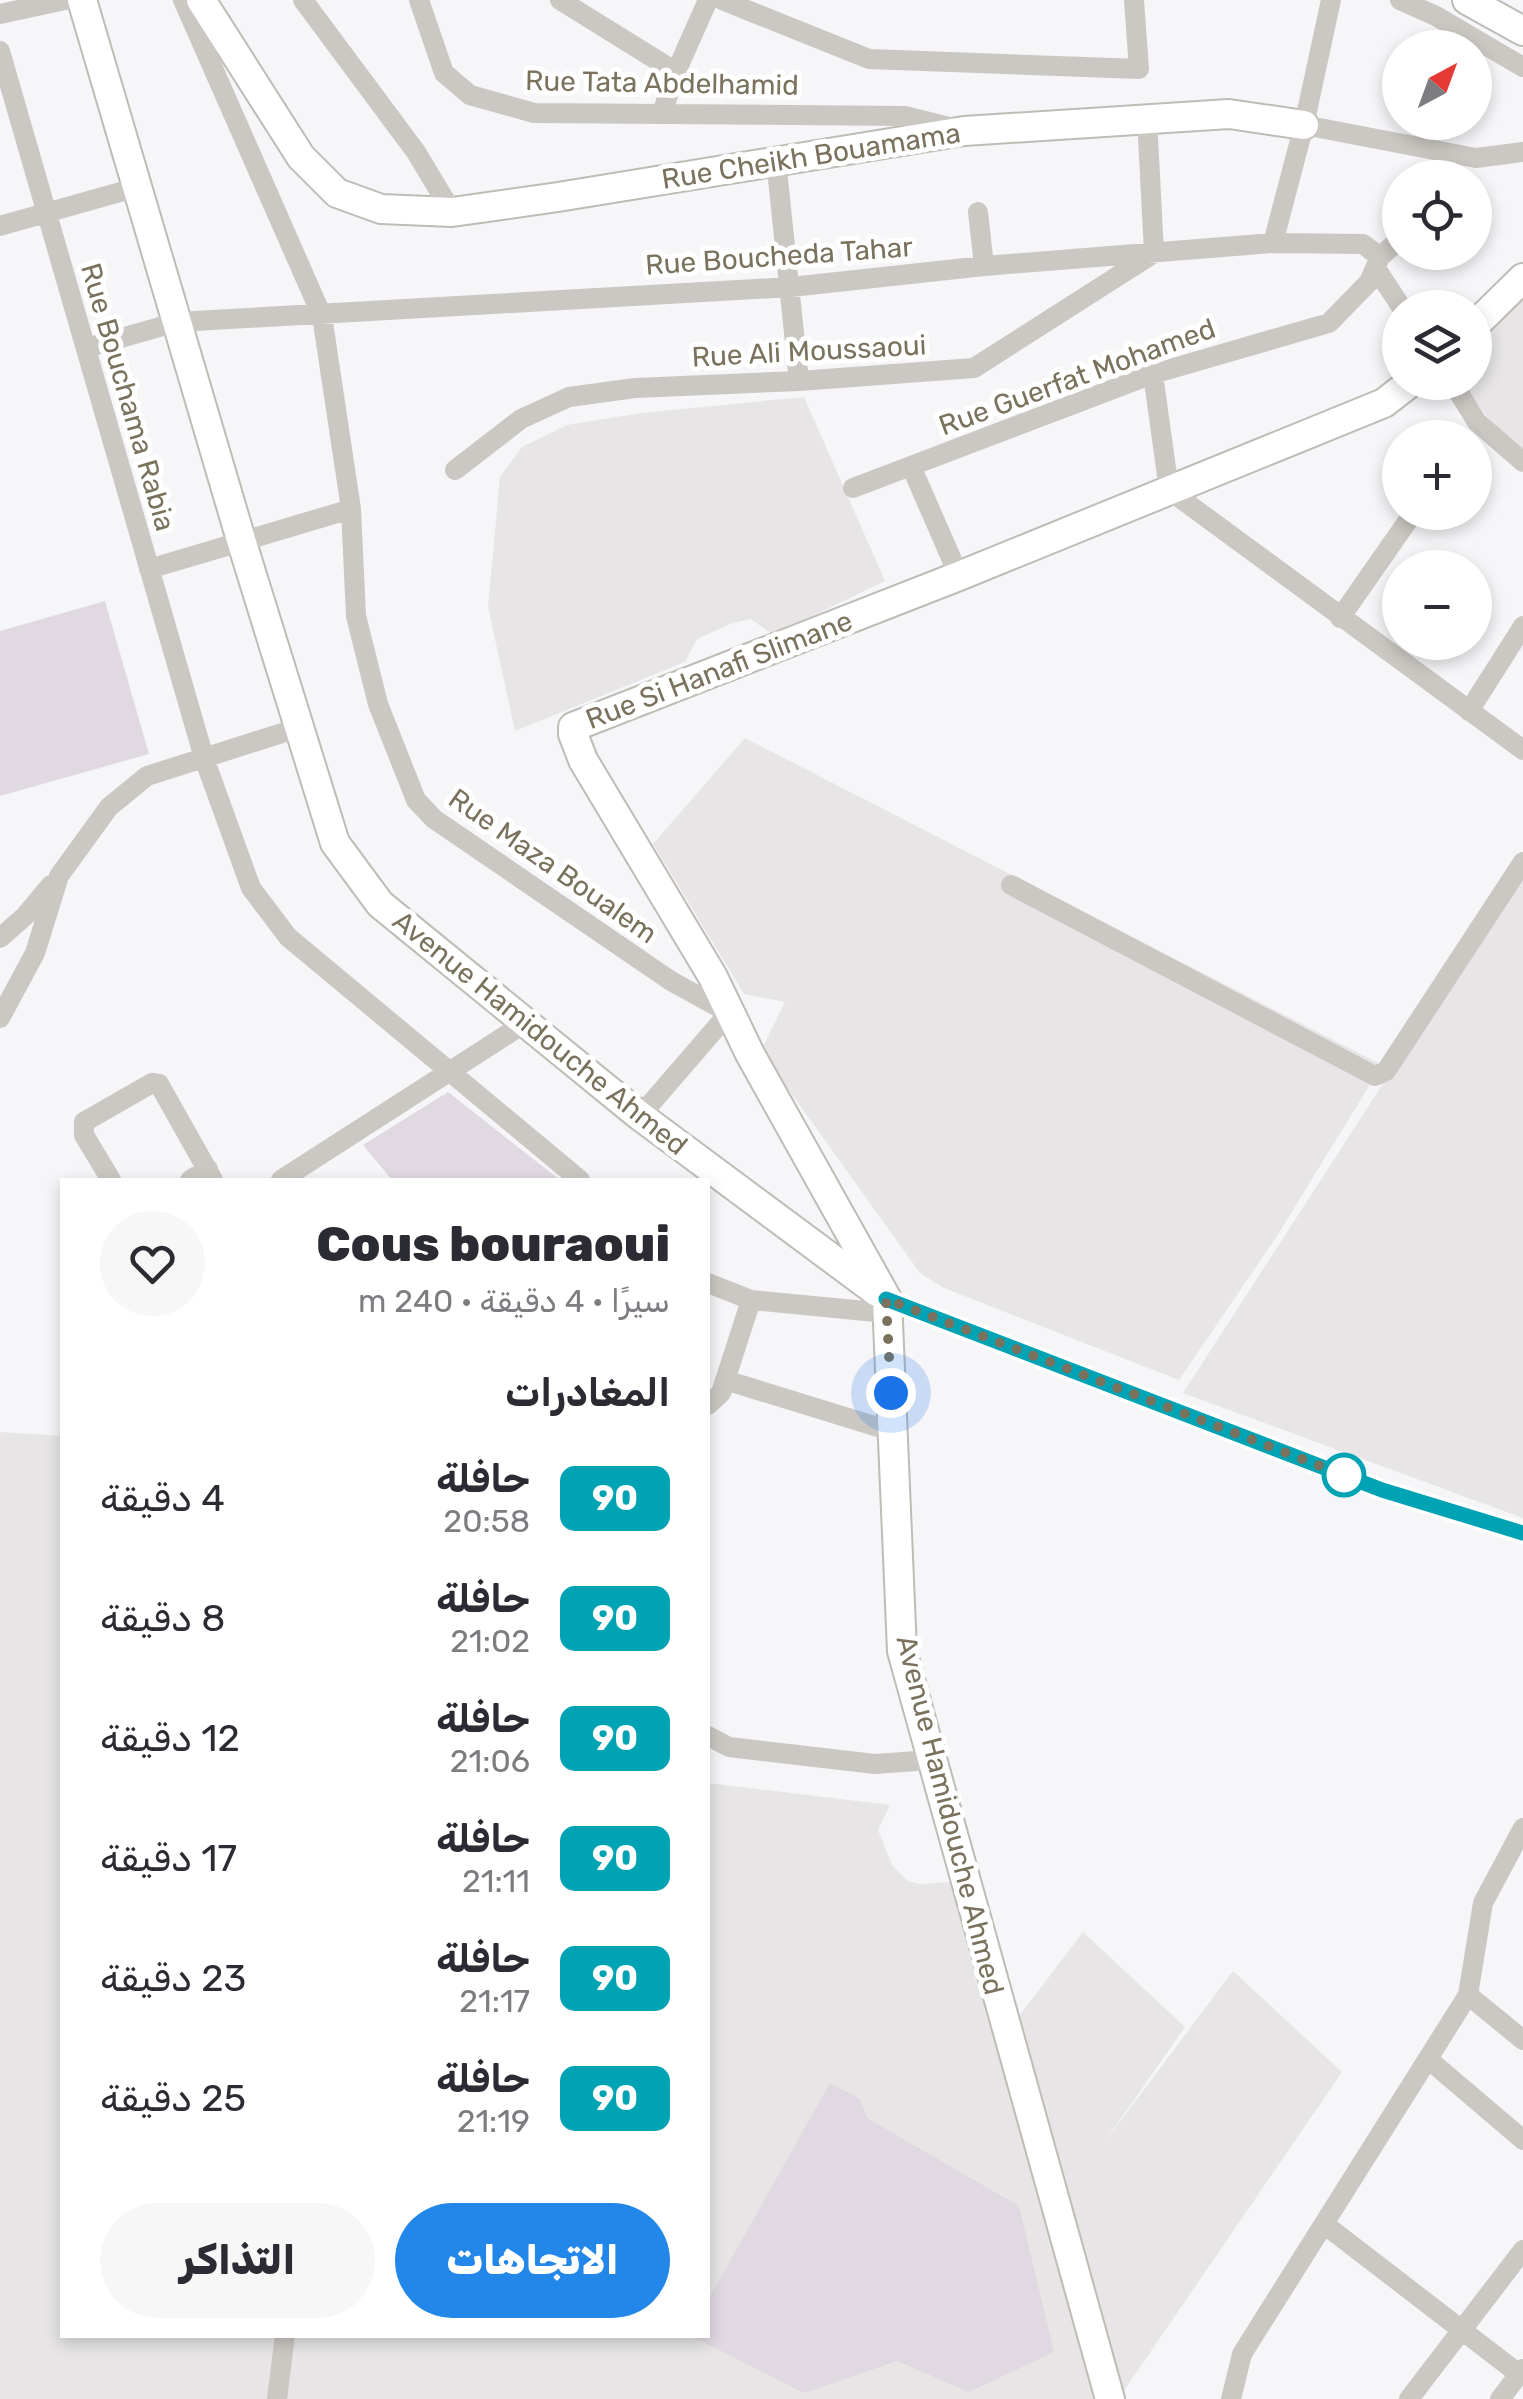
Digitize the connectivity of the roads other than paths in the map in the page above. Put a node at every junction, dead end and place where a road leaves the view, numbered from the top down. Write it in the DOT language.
graph roads {
  1 [pos="65,0"];
  2 [pos="82,0"];
  3 [pos="183,0"];
  4 [pos="202,0"];
  5 [pos="303,0"];
  6 [pos="419,0"];
  7 [pos="560,0"];
  8 [pos="708,0"];
  9 [pos="722,0"];
  10 [pos="1134,0"];
  11 [pos="1330,0"];
  12 [pos="1400,0"];
  13 [pos="1468,0"];
  14 [pos="758,6"];
  15 [pos="0,14"];
  16 [pos="1522,29"];
  17 [pos="0,51"];
  18 [pos="1523,67"];
  19 [pos="676,72"];
  20 [pos="662,114"];
  21 [pos="1147,118"];
  22 [pos="1304,125"];
  23 [pos="964,131"];
  24 [pos="1523,152"];
  25 [pos="1476,158"];
  26 [pos="776,160"];
  27 [pos="138,187"];
  28 [pos="44,212"];
  29 [pos="452,212"];
  30 [pos="978,212"];
  31 [pos="0,226"];
  32 [pos="1273,243"];
  33 [pos="1154,252"];
  34 [pos="1382,260"];
  35 [pos="1379,264"];
  36 [pos="984,266"];
  37 [pos="1523,278"];
  38 [pos="791,287"];
  39 [pos="1393,290"];
  40 [pos="1492,308"];
  41 [pos="322,316"];
  42 [pos="177,322"];
  43 [pos="86,348"];
  44 [pos="1153,374"];
  45 [pos="799,382"];
  46 [pos="1389,400"];
  47 [pos="1492,443"];
  48 [pos="1523,462"];
  49 [pos="911,466"];
  50 [pos="454,470"];
  51 [pos="853,488"];
  52 [pos="1169,490"];
  53 [pos="351,509"];
  54 [pos="1401,530"];
  55 [pos="242,544"];
  56 [pos="149,570"];
  57 [pos="959,576"];
  58 [pos="1340,618"];
  59 [pos="1523,626"];
  60 [pos="1468,711"];
  61 [pos="298,728"];
  62 [pos="1523,750"];
  63 [pos="204,758"];
  64 [pos="1523,862"];
  65 [pos="59,876"];
  66 [pos="1011,885"];
  67 [pos="0,938"];
  68 [pos="728,1012"];
  69 [pos="0,1018"];
  70 [pos="525,1022"];
  71 [pos="449,1073"];
  72 [pos="640,1116"];
  73 [pos="320,1155"];
  74 [pos="204,1176"];
  75 [pos="110,1178"];
  76 [pos="284,1178"];
  77 [pos="321,1178"];
  78 [pos="578,1178"];
  79 [pos="710,1285"];
  80 [pos="752,1300"];
  81 [pos="886,1306"];
  82 [pos="725,1380"];
  83 [pos="710,1403"];
  84 [pos="894,1432"];
  85 [pos="1523,1533"];
  86 [pos="710,1737"];
  87 [pos="930,1760"];
  88 [pos="1523,1828"];
  89 [pos="1515,1861"];
  90 [pos="1468,1995"];
  91 [pos="1523,2040"];
  92 [pos="1428,2059"];
  93 [pos="1523,2140"];
  94 [pos="1324,2224"];
  95 [pos="1523,2250"];
  96 [pos="1461,2331"];
  97 [pos="286,2338"];
  98 [pos="1521,2371"];
  99 [pos="277,2399"];
  100 [pos="1110,2399"];
  101 [pos="1232,2399"];
  102 [pos="1409,2399"];
  103 [pos="1500,2399"];
  1 -- 15 [label="street"];
  2 -- 27 [label="street, Avenue Hamidouche Ahmed"];
  3 -- 41 [label="street, Rue Maza Boualem"];
  4 -- 29 [label="street, Rue Cheikh Bouamama"];
  5 -- 29 [label="street"];
  6 -- 20 [label="street, Rue Tata Abdelhamid"];
  7 -- 19 [label="street"];
  8 -- 19 [label="street"];
  9 -- 14 [label="street"];
  10 -- 14 [label="street"];
  11 -- 22 [label="street"];
  12 -- 18 [label="street"];
  13 -- 16 [label="street"];
  17 -- 28 [label="street, Rue Bouchama Rabia"];
  19 -- 20 [label="street"];
  20 -- 23 [label="street, Rue Tata Abdelhamid"];
  21 -- 22 [label="street, Rue Cheikh Bouamama"];
  21 -- 23 [label="street, Rue Cheikh Bouamama"];
  21 -- 33 [label="street"];
  22 -- 25 [label="street, Rue Cheikh Bouamama"];
  22 -- 32 [label="street"];
  23 -- 26 [label="street, Rue Cheikh Bouamama"];
  24 -- 25 [label="street, Rue Cheikh Bouamama"];
  26 -- 29 [label="street, Rue Cheikh Bouamama"];
  26 -- 38 [label="street"];
  27 -- 28 [label="street"];
  27 -- 42 [label="street, Avenue Hamidouche Ahmed"];
  28 -- 31 [label="street"];
  28 -- 43 [label="street, Rue Bouchama Rabia"];
  30 -- 36 [label="street"];
  32 -- 33 [label="street, Rue Boucheda Tahar"];
  32 -- 35 [label="street, Rue Boucheda Tahar"];
  33 -- 36 [label="street, Rue Boucheda Tahar"];
  33 -- 45 [label="street, Rue Ali Moussaoui"];
  34 -- 35 [label="street, Rue Guerfat Mohamed"];
  35 -- 39 [label="street"];
  35 -- 44 [label="street, Rue Guerfat Mohamed"];
  36 -- 38 [label="street, Rue Boucheda Tahar"];
  37 -- 40 [label="street"];
  38 -- 41 [label="street, Rue Boucheda Tahar"];
  38 -- 45 [label="street"];
  41 -- 42 [label="street, Rue Boucheda Tahar"];
  41 -- 53 [label="street, Rue Maza Boualem"];
  42 -- 43 [label="street, Rue Boucheda Tahar"];
  42 -- 55 [label="street, Avenue Hamidouche Ahmed"];
  43 -- 56 [label="street, Rue Bouchama Rabia"];
  44 -- 49 [label="street, Rue Guerfat Mohamed"];
  44 -- 52 [label="street"];
  45 -- 50 [label="street, Rue Ali Moussaoui"];
  46 -- 52 [label="street, Rue Si Hanafi Slimane"];
  47 -- 48 [label="street"];
  49 -- 51 [label="street, Rue Guerfat Mohamed"];
  49 -- 57 [label="street"];
  52 -- 57 [label="street, Rue Si Hanafi Slimane"];
  52 -- 58 [label="street"];
  53 -- 55 [label="street"];
  53 -- 68 [label="street, Rue Maza Boualem"];
  54 -- 58 [label="street"];
  55 -- 56 [label="street"];
  55 -- 61 [label="street, Avenue Hamidouche Ahmed"];
  56 -- 63 [label="street, Rue Bouchama Rabia"];
  57 -- 68 [label="street, Rue Si Hanafi Slimane"];
  58 -- 60 [label="street"];
  59 -- 60 [label="street"];
  60 -- 62 [label="street"];
  61 -- 63 [label="street"];
  61 -- 70 [label="street, Avenue Hamidouche Ahmed"];
  63 -- 65 [label="street"];
  63 -- 71 [label="street, Rue Bouchama Rabia"];
  64 -- 66 [label="street"];
  65 -- 67 [label="street"];
  65 -- 69 [label="street"];
  68 -- 72 [label="street"];
  68 -- 81 [label="street, Rue Si Hanafi Slimane"];
  70 -- 71 [label="street"];
  70 -- 72 [label="street, Avenue Hamidouche Ahmed"];
  71 -- 73 [label="street"];
  71 -- 78 [label="street, Rue Bouchama Rabia"];
  72 -- 81 [label="street, Avenue Hamidouche Ahmed"];
  73 -- 76 [label="street"];
  73 -- 77 [label="street"];
  74 -- 75 [label="street"];
  79 -- 80 [label="street"];
  80 -- 81 [label="street"];
  80 -- 82 [label="street"];
  81 -- 84 [label="street, Avenue Hamidouche Ahmed"];
  81 -- 85 [label="street"];
  82 -- 83 [label="street"];
  82 -- 84 [label="street"];
  84 -- 87 [label="street, Avenue Hamidouche Ahmed"];
  86 -- 87 [label="street"];
  87 -- 100 [label="street, Avenue Hamidouche Ahmed"];
  88 -- 89 [label="street"];
  89 -- 90 [label="street"];
  90 -- 91 [label="street"];
  90 -- 92 [label="street"];
  92 -- 93 [label="street"];
  92 -- 94 [label="street"];
  94 -- 96 [label="street"];
  94 -- 101 [label="street"];
  95 -- 96 [label="street"];
  96 -- 98 [label="street"];
  96 -- 102 [label="street"];
  97 -- 99 [label="street"];
  98 -- 103 [label="street"];
}
